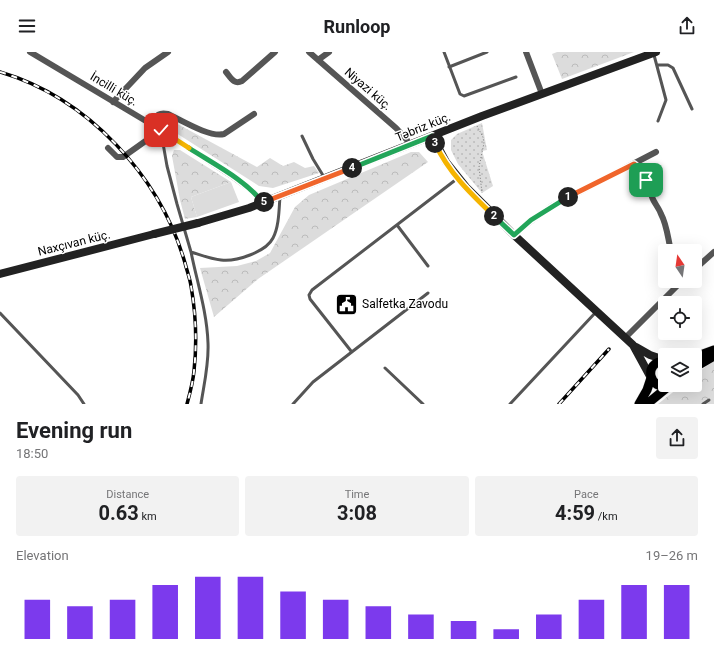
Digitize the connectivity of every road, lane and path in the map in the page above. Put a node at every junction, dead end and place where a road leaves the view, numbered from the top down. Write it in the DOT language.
graph roads {
  1 [pos="30,52"];
  2 [pos="168,52"];
  3 [pos="275,52"];
  4 [pos="309,52"];
  5 [pos="329,52"];
  6 [pos="444,52"];
  7 [pos="487,52"];
  8 [pos="526,52"];
  9 [pos="654,53"];
  10 [pos="39,54"];
  11 [pos="318,60"];
  12 [pos="657,65"];
  13 [pos="450,67"];
  14 [pos="226,72"];
  15 [pos="516,77"];
  16 [pos="542,94"];
  17 [pos="113,102"];
  18 [pos="692,109"];
  19 [pos="254,114"];
  20 [pos="658,121"];
  21 [pos="152,125"];
  22 [pos="476,126"];
  23 [pos="161,130"];
  24 [pos="302,136"];
  25 [pos="432,136"];
  26 [pos="409,145"];
  27 [pos="108,148"];
  28 [pos="656,152"];
  29 [pos="634,164"];
  30 [pos="325,178"];
  31 [pos="458,178"];
  32 [pos="482,193"];
  33 [pos="280,196"];
  34 [pos="263,203"];
  35 [pos="198,223"];
  36 [pos="397,225"];
  37 [pos="514,235"];
  38 [pos="670,244"];
  39 [pos="191,252"];
  40 [pos="714,252"];
  41 [pos="702,263"];
  42 [pos="428,266"];
  43 [pos="0,274"];
  44 [pos="674,288"];
  45 [pos="428,293"];
  46 [pos="596,312"];
  47 [pos="0,313"];
  48 [pos="626,338"];
  49 [pos="633,346"];
  50 [pos="714,350"];
  51 [pos="352,351"];
  52 [pos="702,354"];
  53 [pos="714,356"];
  54 [pos="658,358"];
  55 [pos="658,362"];
  56 [pos="702,363"];
  57 [pos="385,368"];
  58 [pos="651,378"];
  59 [pos="658,385"];
  60 [pos="662,392"];
  61 [pos="708,400"];
  62 [pos="649,403"];
  63 [pos="84,404"];
  64 [pos="201,404"];
  65 [pos="293,404"];
  66 [pos="423,404"];
  67 [pos="510,404"];
  68 [pos="640,404"];
  69 [pos="703,404"];
  1 -- 10 [label="street, İncilli küç."];
  2 -- 17 [label="street"];
  3 -- 14 [label="street"];
  4 -- 11 [label="street, Niyazi küç."];
  5 -- 11 [label="street"];
  6 -- 13 [label="lane"];
  7 -- 13 [label="lane"];
  8 -- 16 [label="street"];
  9 -- 12 [label="lane"];
  9 -- 16 [label="main road, Təbriz küç."];
  10 -- 17 [label="street, İncilli küç."];
  11 -- 26 [label="street, Niyazi küç."];
  12 -- 18 [label="lane"];
  12 -- 20 [label="lane"];
  13 -- 15 [label="lane"];
  16 -- 25 [label="main road, Təbriz küç."];
  17 -- 21 [label="street, İncilli küç."];
  19 -- 21 [label="street"];
  21 -- 23 [label="street, İncilli küç."];
  22 -- 32 [label="path"];
  23 -- 27 [label="street"];
  23 -- 34 [label="street, İncilli küç."];
  23 -- 39 [label="lane"];
  24 -- 30 [label="lane"];
  25 -- 26 [label="main road, Təbriz küç."];
  25 -- 31 [label="main road"];
  26 -- 30 [label="main road, Təbriz küç."];
  28 -- 29 [label="street"];
  29 -- 37 [label="street"];
  29 -- 38 [label="street"];
  30 -- 33 [label="main road, Təbriz küç."];
  31 -- 36 [label="lane"];
  31 -- 37 [label="main road"];
  33 -- 34 [label="main road, Təbriz küç."];
  33 -- 39 [label="lane"];
  34 -- 35 [label="main road, Təbriz küç."];
  35 -- 43 [label="main road, Naxçıvan küç., bridge"];
  36 -- 42 [label="lane"];
  36 -- 51 [label="lane"];
  37 -- 46 [label="main road"];
  39 -- 64 [label="lane"];
  40 -- 41 [label="street"];
  44 -- 48 [label="street"];
  45 -- 51 [label="lane"];
  46 -- 48 [label="main road"];
  46 -- 67 [label="lane"];
  47 -- 63 [label="lane"];
  48 -- 49 [label="main road"];
  49 -- 54 [label="main road"];
  49 -- 58 [label="main road"];
  50 -- 52 [label="main road"];
  51 -- 65 [label="lane"];
  53 -- 56 [label="main road"];
  55 -- 58 [label="main road"];
  57 -- 66 [label="lane"];
  58 -- 59 [label="main road"];
  58 -- 68 [label="main road"];
  60 -- 62 [label="main road"];
  61 -- 69 [label="lane"];
}
